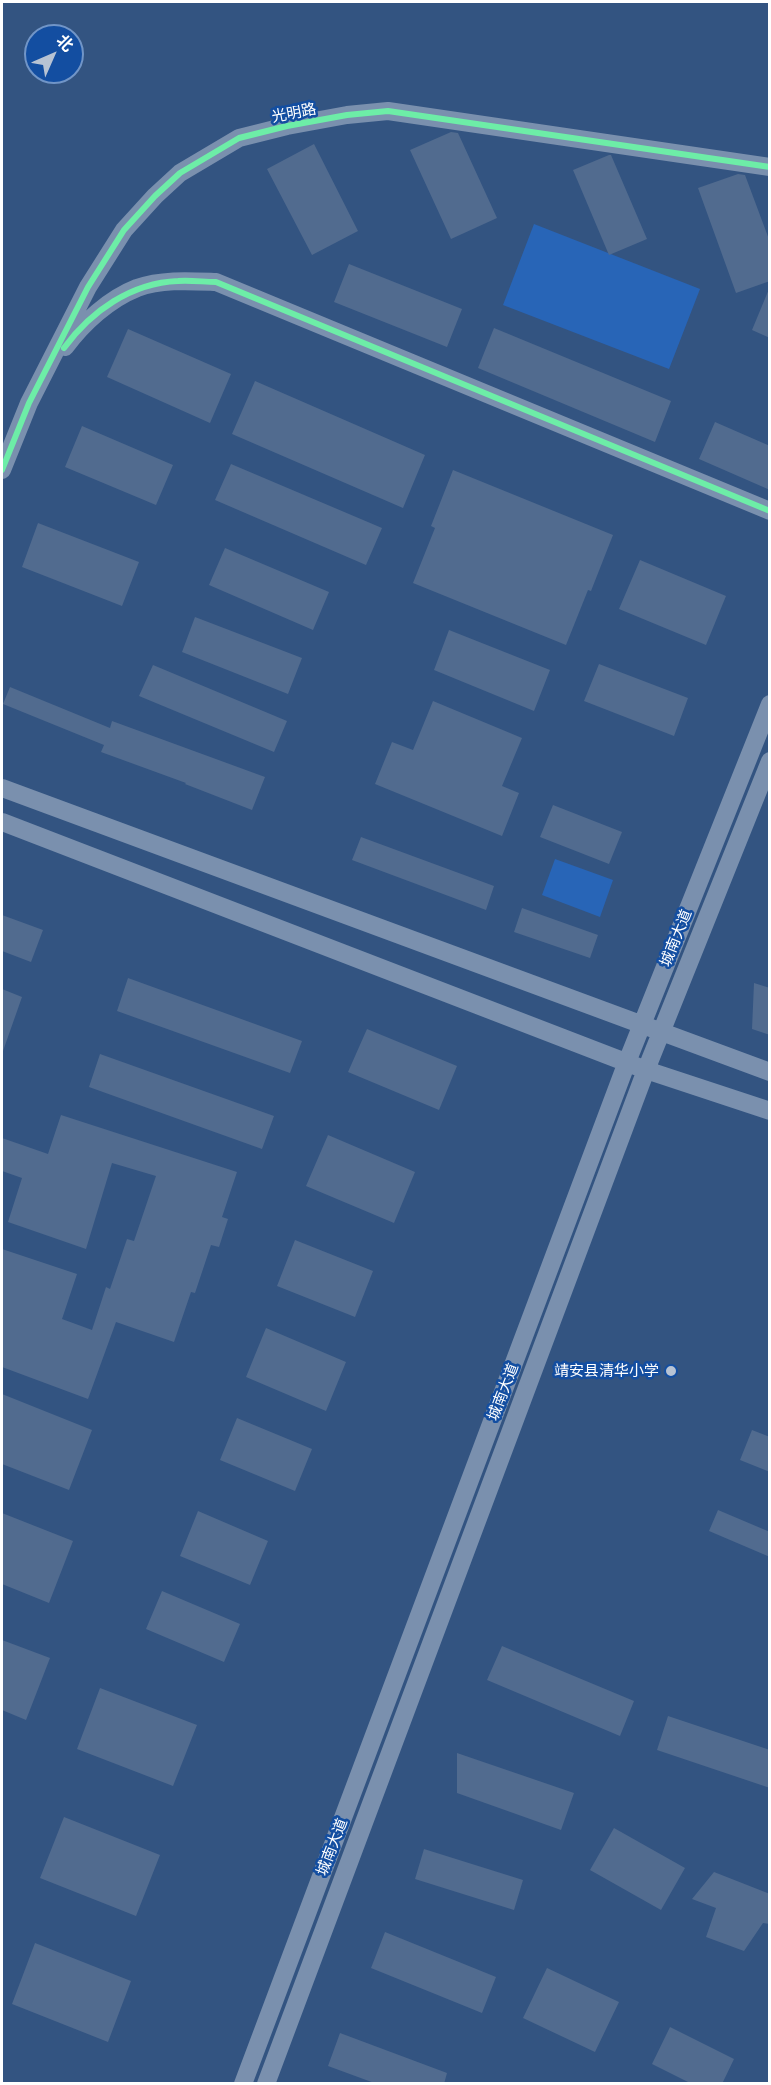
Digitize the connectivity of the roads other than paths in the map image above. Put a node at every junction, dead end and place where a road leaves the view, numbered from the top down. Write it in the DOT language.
graph roads {
  1 [pos="770,167"];
  2 [pos="29,403"];
  3 [pos="2,470"];
  4 [pos="770,511"];
  5 [pos="770,704"];
  6 [pos="770,761"];
  7 [pos="2,788"];
  8 [pos="2,822"];
  9 [pos="642,1025"];
  10 [pos="661,1032"];
  11 [pos="627,1062"];
  12 [pos="646,1070"];
  13 [pos="770,1072"];
  14 [pos="770,1111"];
  15 [pos="243,2084"];
  16 [pos="266,2084"];
  1 -- 2 [label="main road, 光明路"];
  2 -- 3 [label="main road, 光明路"];
  2 -- 4 [label="main road"];
  5 -- 9 [label="main road, 城南大道"];
  6 -- 10 [label="main road, 城南大道"];
  7 -- 9 [label="main road"];
  8 -- 11 [label="main road"];
  9 -- 10 [label="main road"];
  9 -- 11 [label="main road, 城南大道"];
  10 -- 12 [label="main road, 城南大道"];
  10 -- 13 [label="main road"];
  11 -- 12 [label="main road"];
  11 -- 15 [label="main road, 城南大道"];
  12 -- 14 [label="main road"];
  12 -- 16 [label="main road, 城南大道"];
}
